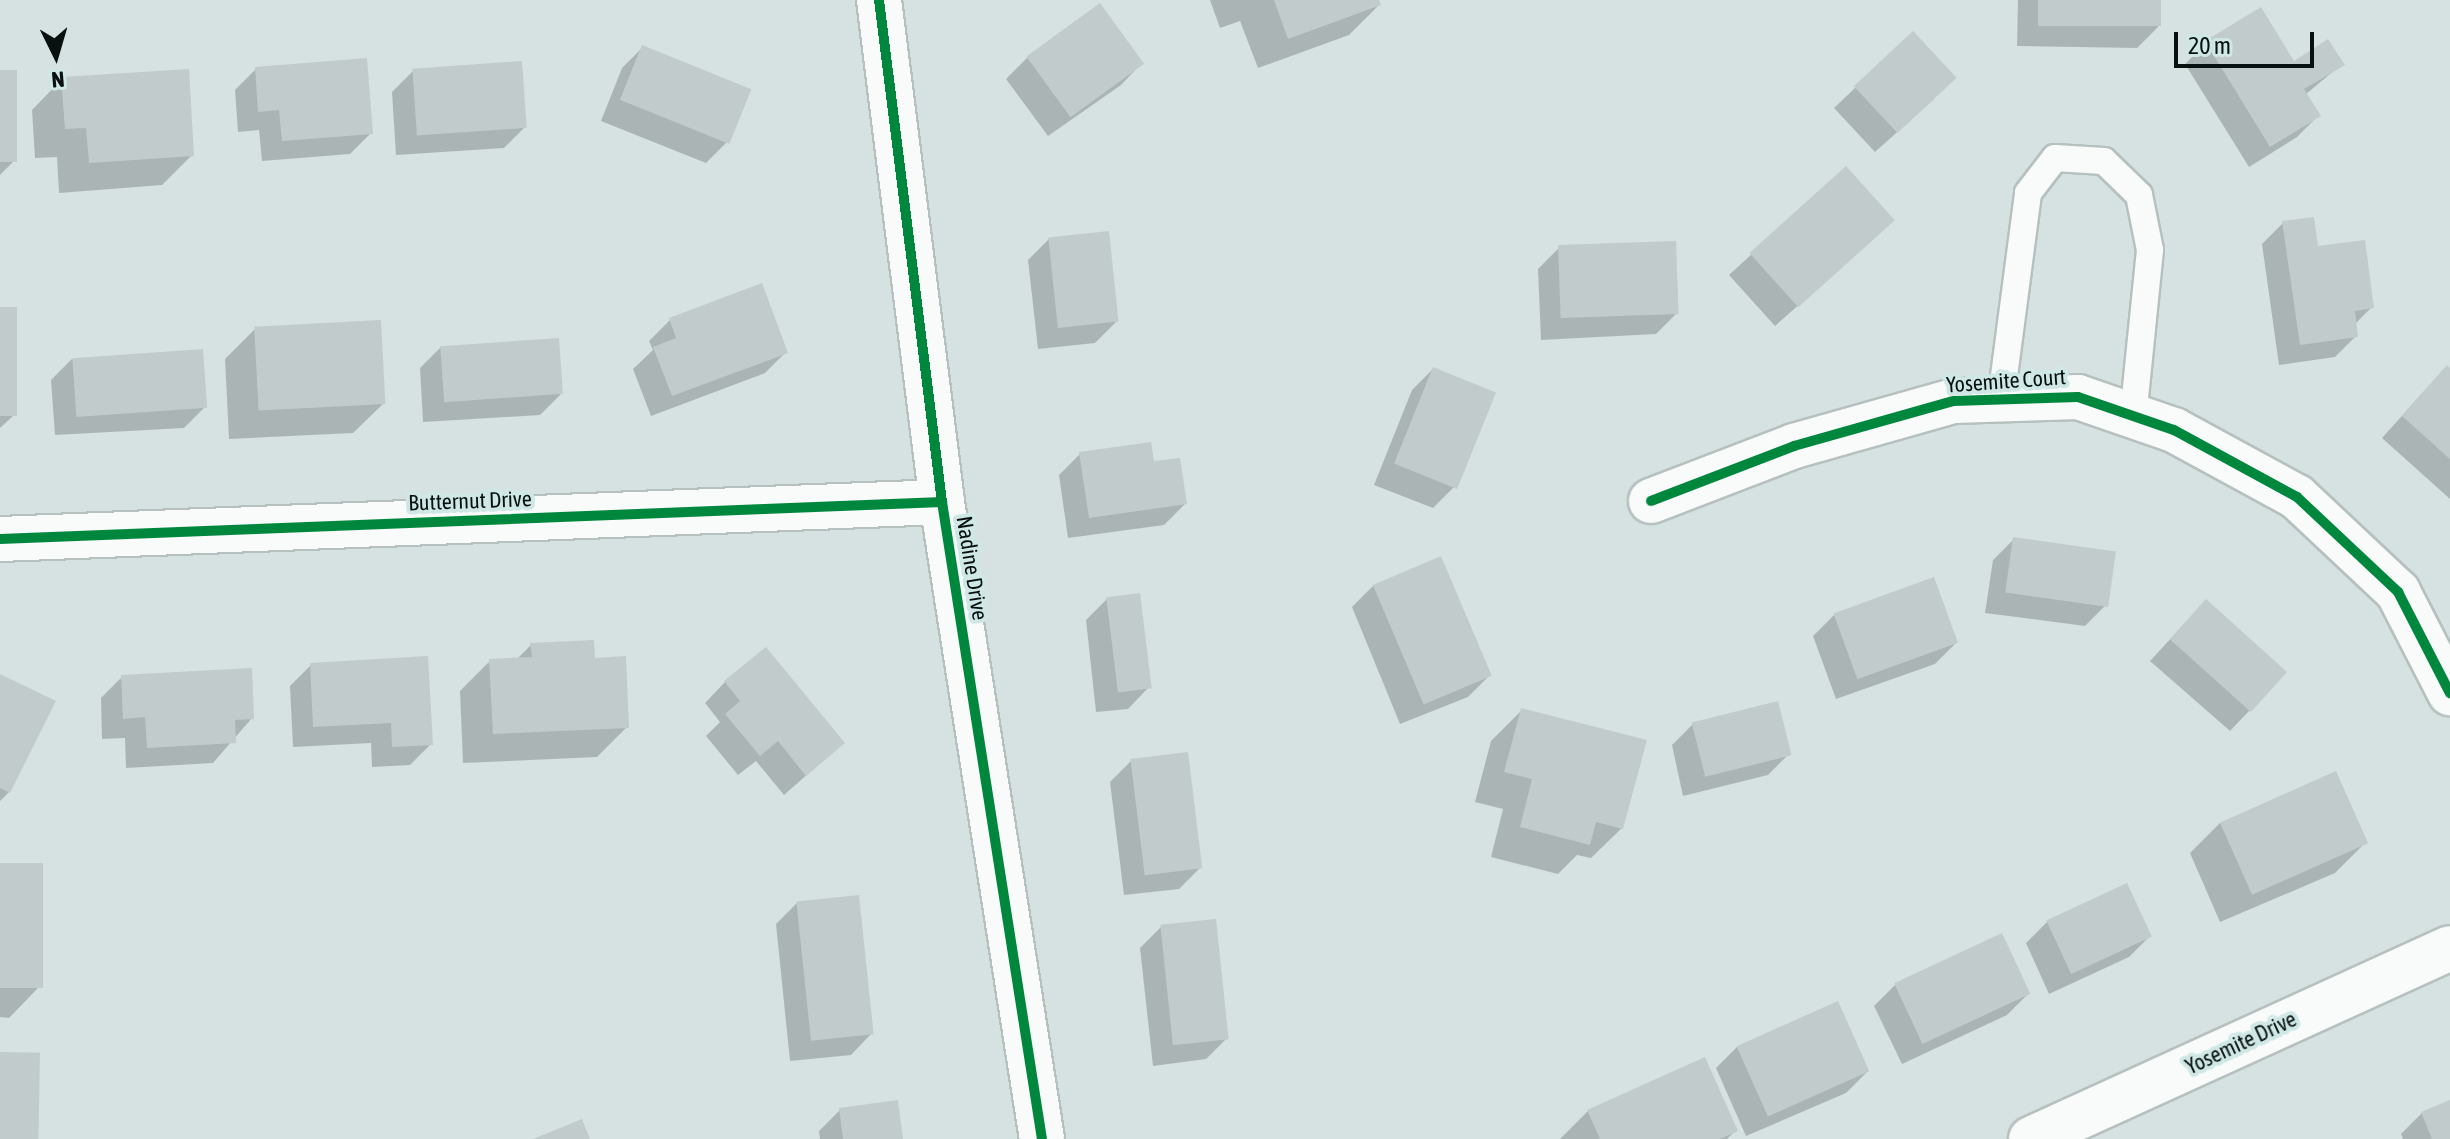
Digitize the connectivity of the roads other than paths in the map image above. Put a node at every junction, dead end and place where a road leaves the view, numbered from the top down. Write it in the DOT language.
graph roads {
  1 [pos="879,0"];
  2 [pos="2001,399"];
  3 [pos="2133,416"];
  4 [pos="1651,501"];
  5 [pos="942,502"];
  6 [pos="0,539"];
  7 [pos="2450,693"];
  8 [pos="2450,948"];
  9 [pos="1042,1139"];
  10 [pos="2031,1139"];
  1 -- 5 [label="street, Nadine Drive"];
  2 -- 3 [label="street, Yosemite Court"];
  2 -- 3 [label="lane, Yosemite Court"];
  2 -- 4 [label="street, Yosemite Court"];
  3 -- 7 [label="street, Yosemite Court"];
  5 -- 6 [label="street, Butternut Drive"];
  5 -- 9 [label="street, Nadine Drive"];
  8 -- 10 [label="street, Yosemite Drive"];
}
